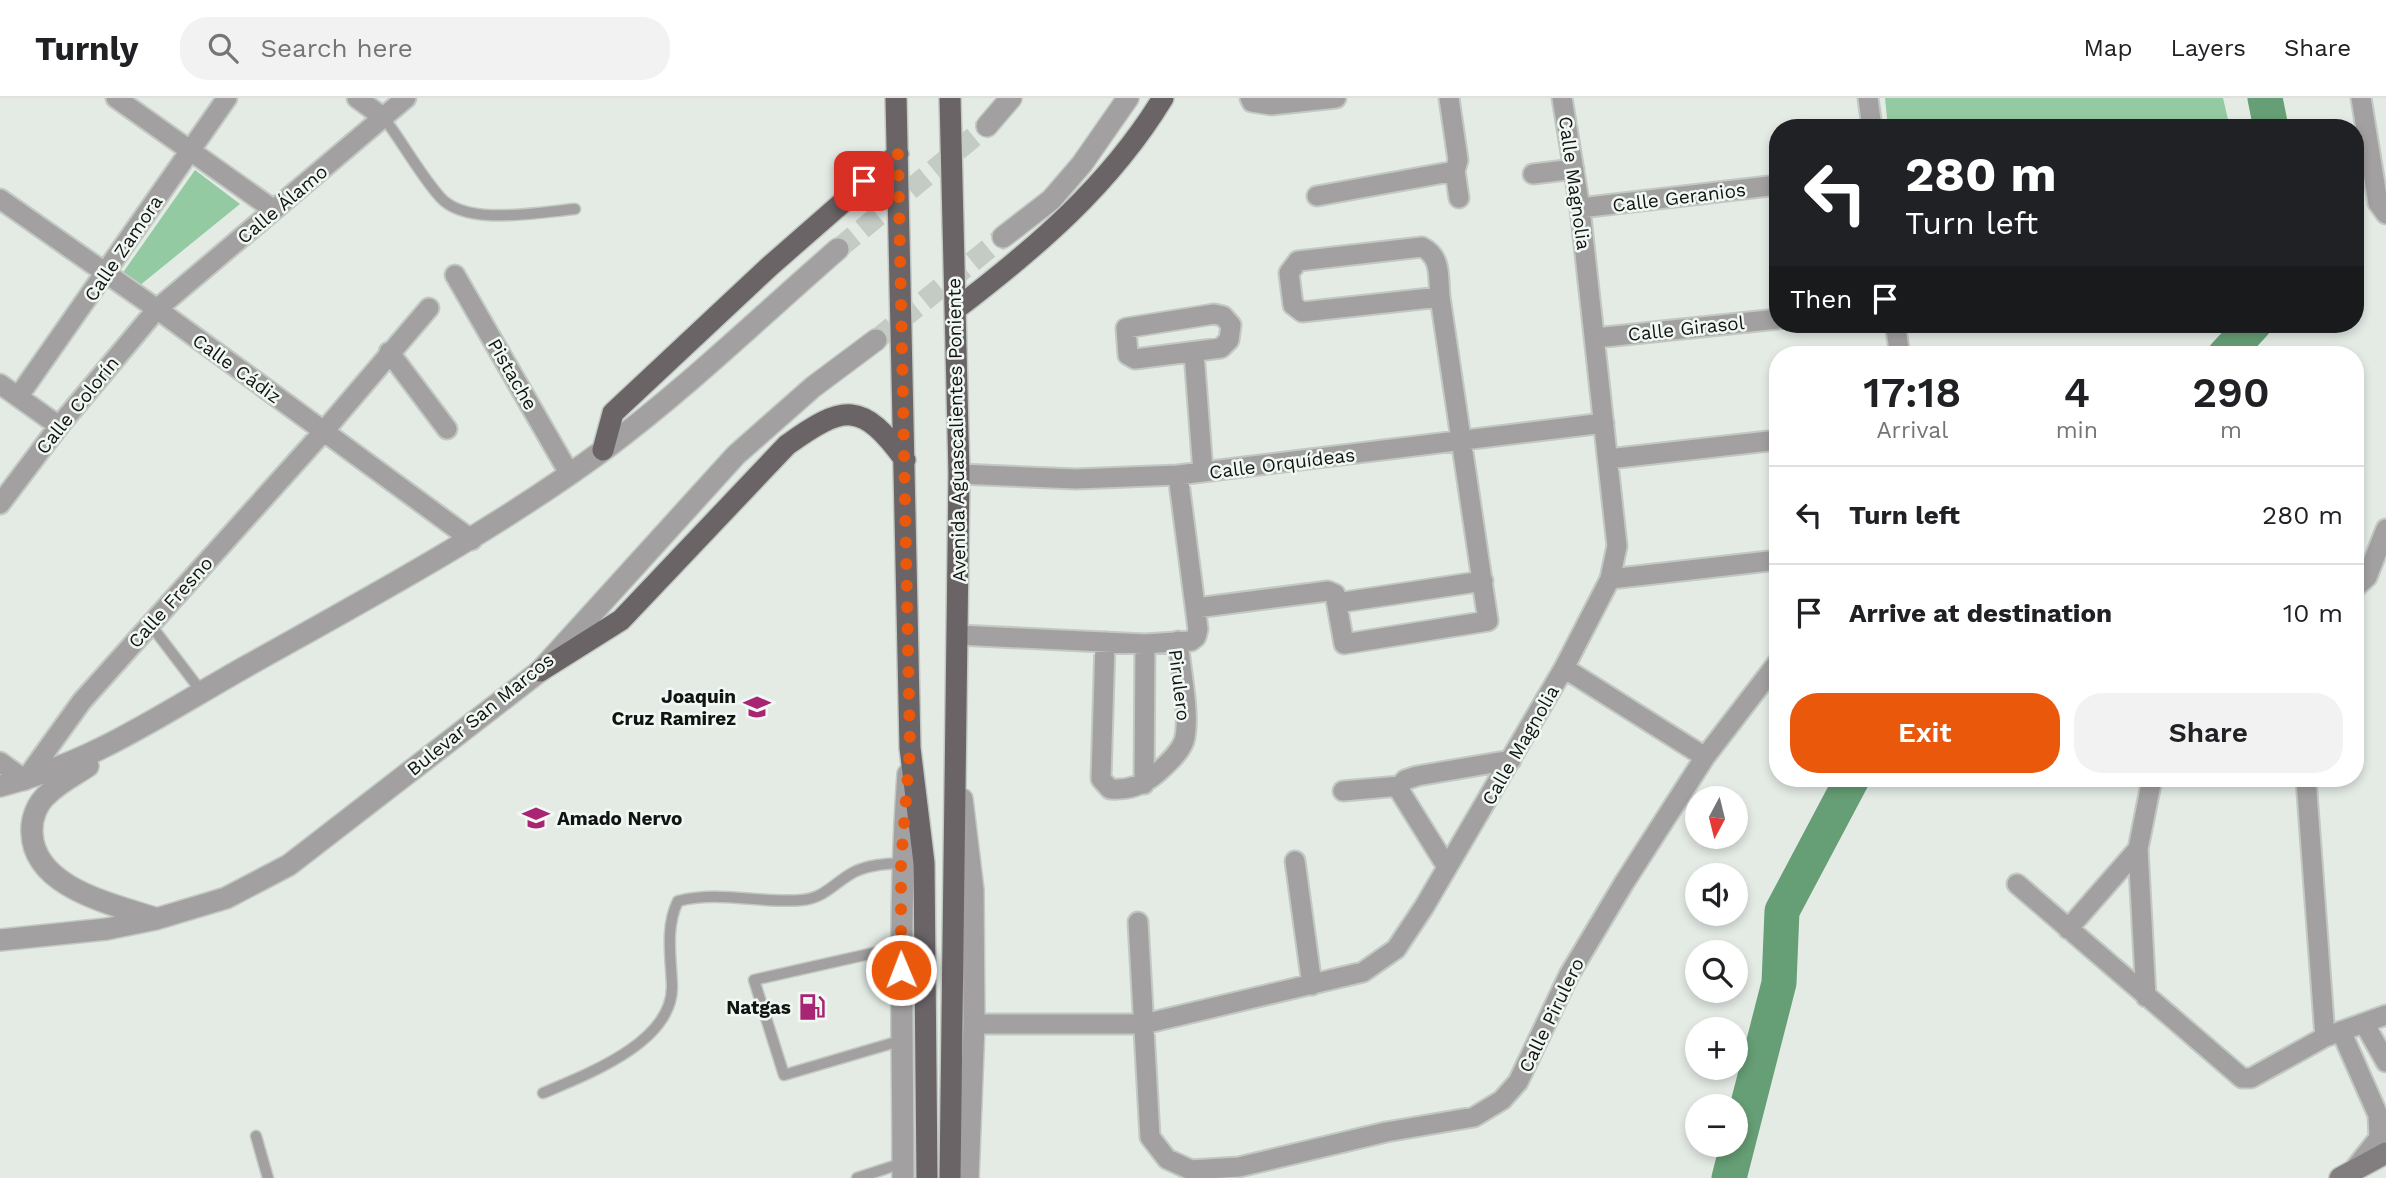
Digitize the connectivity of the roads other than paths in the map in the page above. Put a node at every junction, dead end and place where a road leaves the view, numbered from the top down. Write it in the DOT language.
graph roads {
  1 [pos="116,98"];
  2 [pos="227,98"];
  3 [pos="357,98"];
  4 [pos="406,98"];
  5 [pos="896,98"];
  6 [pos="950,98"];
  7 [pos="1011,98"];
  8 [pos="1128,98"];
  9 [pos="1163,98"];
  10 [pos="1250,98"];
  11 [pos="1336,98"];
  12 [pos="1449,98"];
  13 [pos="1562,98"];
  14 [pos="1868,98"];
  15 [pos="2361,98"];
  16 [pos="384,118"];
  17 [pos="1871,119"];
  18 [pos="987,127"];
  19 [pos="2377,142"];
  20 [pos="190,149"];
  21 [pos="898,154"];
  22 [pos="1574,169"];
  23 [pos="1455,171"];
  24 [pos="1533,174"];
  25 [pos="1769,186"];
  26 [pos="1317,196"];
  27 [pos="1459,198"];
  28 [pos="0,200"];
  29 [pos="1580,208"];
  30 [pos="575,209"];
  31 [pos="274,210"];
  32 [pos="2386,214"];
  33 [pos="1003,237"];
  34 [pos="838,249"];
  35 [pos="107,274"];
  36 [pos="456,275"];
  37 [pos="1440,297"];
  38 [pos="429,308"];
  39 [pos="157,309"];
  40 [pos="956,309"];
  41 [pos="1769,320"];
  42 [pos="1595,338"];
  43 [pos="876,340"];
  44 [pos="390,352"];
  45 [pos="1194,352"];
  46 [pos="0,384"];
  47 [pos="18,397"];
  48 [pos="1604,423"];
  49 [pos="59,426"];
  50 [pos="447,429"];
  51 [pos="324,431"];
  52 [pos="1462,440"];
  53 [pos="1769,441"];
  54 [pos="603,450"];
  55 [pos="1608,459"];
  56 [pos="905,460"];
  57 [pos="1203,472"];
  58 [pos="569,473"];
  59 [pos="959,474"];
  60 [pos="1178,475"];
  61 [pos="0,504"];
  62 [pos="2386,529"];
  63 [pos="472,540"];
  64 [pos="1769,561"];
  65 [pos="1610,579"];
  66 [pos="2364,580"];
  67 [pos="1483,581"];
  68 [pos="1337,603"];
  69 [pos="1196,608"];
  70 [pos="150,624"];
  71 [pos="958,635"];
  72 [pos="1178,641"];
  73 [pos="1105,642"];
  74 [pos="1144,644"];
  75 [pos="1564,668"];
  76 [pos="540,671"];
  77 [pos="1769,674"];
  78 [pos="201,691"];
  79 [pos="136,733"];
  80 [pos="910,748"];
  81 [pos="1705,757"];
  82 [pos="1511,760"];
  83 [pos="0,762"];
  84 [pos="957,762"];
  85 [pos="25,780"];
  86 [pos="1144,784"];
  87 [pos="0,786"];
  88 [pos="1400,786"];
  89 [pos="2150,787"];
  90 [pos="2307,787"];
  91 [pos="1343,791"];
  92 [pos="2138,849"];
  93 [pos="1295,861"];
  94 [pos="901,863"];
  95 [pos="1447,867"];
  96 [pos="2017,884"];
  97 [pos="156,919"];
  98 [pos="1138,922"];
  99 [pos="2068,929"];
  100 [pos="0,940"];
  101 [pos="900,947"];
  102 [pos="1312,985"];
  103 [pos="2146,997"];
  104 [pos="2386,1015"];
  105 [pos="2364,1023"];
  106 [pos="974,1024"];
  107 [pos="1144,1024"];
  108 [pos="2333,1034"];
  109 [pos="904,1040"];
  110 [pos="2386,1062"];
  111 [pos="542,1093"];
  112 [pos="256,1136"];
  113 [pos="2386,1153"];
  114 [pos="903,1170"];
  115 [pos="2348,1172"];
  116 [pos="268,1178"];
  117 [pos="857,1178"];
  118 [pos="928,1178"];
  119 [pos="950,1178"];
  120 [pos="968,1178"];
  1 -- 20 [label="street"];
  2 -- 20 [label="street, Calle Zamora"];
  3 -- 16 [label="street"];
  4 -- 16 [label="street, Calle Álamo"];
  5 -- 21 [label="main road"];
  6 -- 40 [label="main road, Avenida Aguascalientes Poniente"];
  7 -- 18 [label="street"];
  8 -- 33 [label="street"];
  9 -- 40 [label="main road"];
  10 -- 11 [label="street"];
  12 -- 23 [label="street"];
  13 -- 22 [label="street, Calle Magnolia"];
  14 -- 17 [label="street"];
  15 -- 19 [label="street"];
  16 -- 30 [label="lane"];
  16 -- 31 [label="street, Calle Álamo"];
  19 -- 32 [label="street"];
  20 -- 31 [label="street"];
  20 -- 35 [label="street, Calle Zamora"];
  21 -- 54 [label="main road"];
  21 -- 56 [label="main road"];
  22 -- 24 [label="street"];
  22 -- 29 [label="street, Calle Magnolia"];
  23 -- 26 [label="street"];
  23 -- 27 [label="street"];
  25 -- 29 [label="street, Calle Geranios"];
  28 -- 35 [label="street, Calle Cádiz"];
  29 -- 42 [label="street, Calle Magnolia"];
  31 -- 39 [label="street, Calle Álamo"];
  34 -- 54 [label="street"];
  35 -- 39 [label="street, Calle Cádiz"];
  35 -- 47 [label="street, Calle Zamora"];
  36 -- 58 [label="street, Pistache"];
  37 -- 37 [label="street"];
  37 -- 52 [label="street"];
  38 -- 44 [label="street, Calle Fresno"];
  39 -- 49 [label="street, Calle Colorín"];
  39 -- 51 [label="street, Calle Cádiz"];
  40 -- 59 [label="main road, Avenida Aguascalientes Poniente"];
  41 -- 42 [label="street, Calle Girasol"];
  42 -- 48 [label="street, Calle Magnolia"];
  43 -- 76 [label="street, Bulevar San Marcos"];
  44 -- 50 [label="street"];
  44 -- 51 [label="street, Calle Fresno"];
  45 -- 45 [label="street"];
  45 -- 57 [label="street"];
  46 -- 47 [label="street"];
  47 -- 49 [label="street"];
  48 -- 52 [label="street, Calle Orquídeas"];
  48 -- 55 [label="street, Calle Magnolia"];
  49 -- 61 [label="street, Calle Colorín"];
  51 -- 63 [label="street, Calle Cádiz"];
  51 -- 70 [label="street, Calle Fresno"];
  52 -- 57 [label="street, Calle Orquídeas"];
  52 -- 67 [label="street"];
  53 -- 55 [label="street"];
  54 -- 58 [label="street"];
  55 -- 65 [label="street, Calle Magnolia"];
  56 -- 76 [label="main road"];
  56 -- 80 [label="main road"];
  57 -- 60 [label="street, Calle Orquídeas"];
  58 -- 63 [label="street"];
  59 -- 60 [label="street, Calle Orquídeas"];
  59 -- 71 [label="main road, Avenida Aguascalientes Poniente"];
  60 -- 69 [label="street"];
  62 -- 66 [label="street"];
  63 -- 78 [label="street"];
  64 -- 65 [label="street"];
  65 -- 75 [label="street, Calle Magnolia"];
  67 -- 68 [label="street"];
  67 -- 68 [label="street"];
  68 -- 69 [label="street"];
  69 -- 72 [label="street"];
  70 -- 78 [label="lane"];
  70 -- 85 [label="street, Calle Fresno"];
  71 -- 73 [label="street, Pirulero"];
  71 -- 84 [label="main road, Avenida Aguascalientes Poniente"];
  72 -- 74 [label="street, Pirulero"];
  72 -- 86 [label="street, Pirulero"];
  73 -- 74 [label="street, Pirulero"];
  73 -- 86 [label="street"];
  74 -- 86 [label="street, Pirulero"];
  75 -- 81 [label="street"];
  75 -- 82 [label="street, Calle Magnolia"];
  76 -- 97 [label="street, Bulevar San Marcos"];
  77 -- 81 [label="street, Calle Pirulero"];
  78 -- 79 [label="street"];
  79 -- 85 [label="street"];
  79 -- 97 [label="street"];
  80 -- 94 [label="street"];
  80 -- 118 [label="main road"];
  81 -- 107 [label="street, Calle Pirulero"];
  82 -- 88 [label="street"];
  82 -- 95 [label="street, Calle Magnolia"];
  83 -- 85 [label="street"];
  84 -- 106 [label="street, Avenida Aguascalientes Poniente"];
  84 -- 119 [label="main road, Avenida Aguascalientes Poniente"];
  85 -- 87 [label="street"];
  88 -- 91 [label="street"];
  88 -- 95 [label="street"];
  89 -- 92 [label="street"];
  90 -- 108 [label="street"];
  92 -- 99 [label="street"];
  92 -- 103 [label="street"];
  93 -- 102 [label="street"];
  94 -- 101 [label="street"];
  94 -- 111 [label="lane"];
  95 -- 102 [label="street, Calle Magnolia"];
  96 -- 99 [label="street"];
  97 -- 100 [label="street, Bulevar San Marcos"];
  98 -- 107 [label="street, Calle Pirulero"];
  99 -- 103 [label="street"];
  101 -- 109 [label="street"];
  101 -- 109 [label="lane"];
  102 -- 107 [label="street, Calle Magnolia"];
  103 -- 108 [label="street"];
  104 -- 105 [label="street"];
  105 -- 108 [label="street"];
  105 -- 110 [label="street"];
  106 -- 107 [label="street, Calle Magnolia"];
  106 -- 120 [label="street, Avenida Aguascalientes Poniente"];
  108 -- 115 [label="street"];
  109 -- 114 [label="street"];
  112 -- 116 [label="lane"];
  113 -- 115 [label="main road"];
  114 -- 117 [label="lane"];
}
